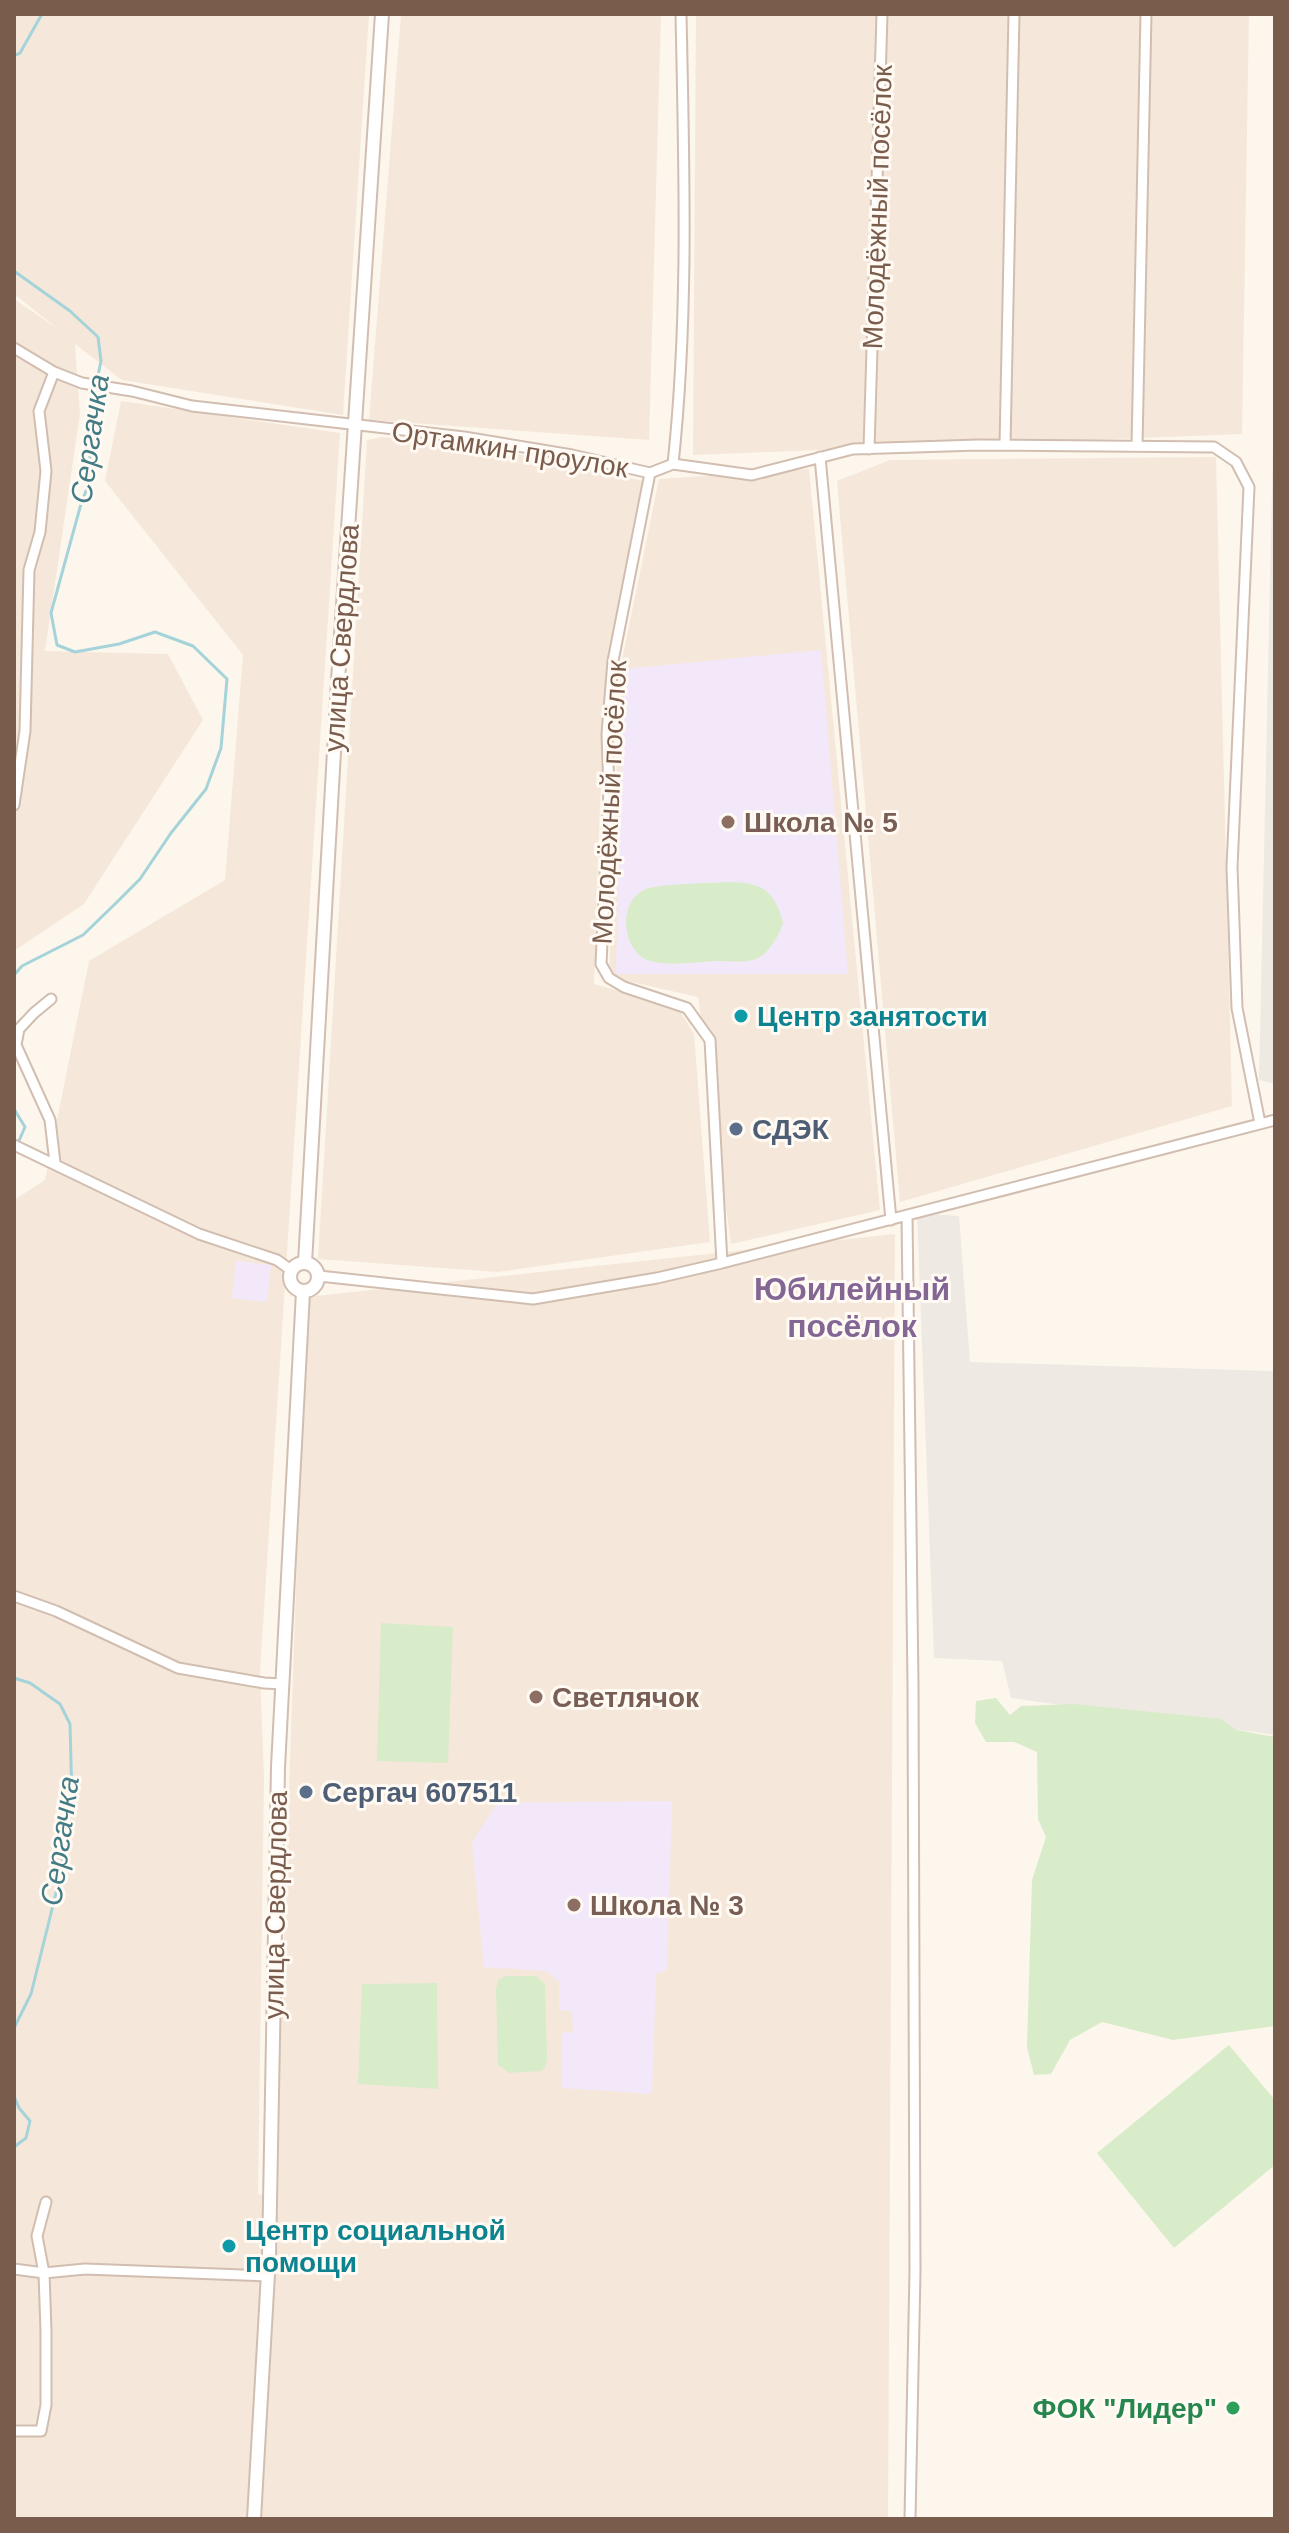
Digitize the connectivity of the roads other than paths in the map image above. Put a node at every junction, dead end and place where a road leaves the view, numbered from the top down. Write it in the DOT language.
graph roads {
  1 [pos="382,14"];
  2 [pos="681,14"];
  3 [pos="882,14"];
  4 [pos="1014,14"];
  5 [pos="1146,14"];
  6 [pos="14,348"];
  7 [pos="54,372"];
  8 [pos="355,425"];
  9 [pos="1005,445"];
  10 [pos="1137,446"];
  11 [pos="869,449"];
  12 [pos="820,457"];
  13 [pos="673,464"];
  14 [pos="650,473"];
  15 [pos="14,805"];
  16 [pos="51,999"];
  17 [pos="1275,1120"];
  18 [pos="1260,1123"];
  19 [pos="14,1145"];
  20 [pos="55,1163"];
  21 [pos="907,1215"];
  22 [pos="891,1220"];
  23 [pos="305,1263"];
  24 [pos="722,1263"];
  25 [pos="291,1270"];
  26 [pos="319,1276"];
  27 [pos="303,1292"];
  28 [pos="14,1596"];
  29 [pos="283,1684"];
  30 [pos="46,2202"];
  31 [pos="14,2269"];
  32 [pos="44,2273"];
  33 [pos="267,2276"];
  34 [pos="14,2431"];
  35 [pos="254,2519"];
  36 [pos="910,2519"];
  1 -- 8 [label="street, улица Свердлова"];
  2 -- 13 [label="street"];
  3 -- 11 [label="street, Молодёжный посёлок"];
  4 -- 9 [label="street"];
  5 -- 10 [label="street"];
  6 -- 7 [label="street, Ортамкин проулок"];
  7 -- 8 [label="street, Ортамкин проулок"];
  7 -- 15 [label="street"];
  8 -- 14 [label="street, Ортамкин проулок"];
  8 -- 23 [label="street, улица Свердлова"];
  9 -- 10 [label="street, Ортамкин проулок"];
  9 -- 11 [label="street, Ортамкин проулок"];
  10 -- 18 [label="street, Ортамкин проулок"];
  11 -- 12 [label="street, Ортамкин проулок"];
  12 -- 13 [label="street, Ортамкин проулок"];
  12 -- 22 [label="street"];
  13 -- 14 [label="street, Ортамкин проулок"];
  14 -- 24 [label="street, Молодёжный посёлок"];
  16 -- 20 [label="street"];
  17 -- 18 [label="street"];
  18 -- 21 [label="street"];
  19 -- 20 [label="street"];
  20 -- 25 [label="street"];
  21 -- 22 [label="street"];
  21 -- 36 [label="street"];
  22 -- 24 [label="street"];
  23 -- 25 [label="street"];
  23 -- 26 [label="street"];
  24 -- 26 [label="street"];
  25 -- 27 [label="street"];
  26 -- 27 [label="street"];
  27 -- 29 [label="street, улица Свердлова"];
  28 -- 29 [label="street"];
  29 -- 33 [label="street, улица Свердлова"];
  30 -- 32 [label="street"];
  31 -- 32 [label="street"];
  32 -- 33 [label="street"];
  32 -- 34 [label="street"];
  33 -- 35 [label="street, улица Свердлова"];
}
